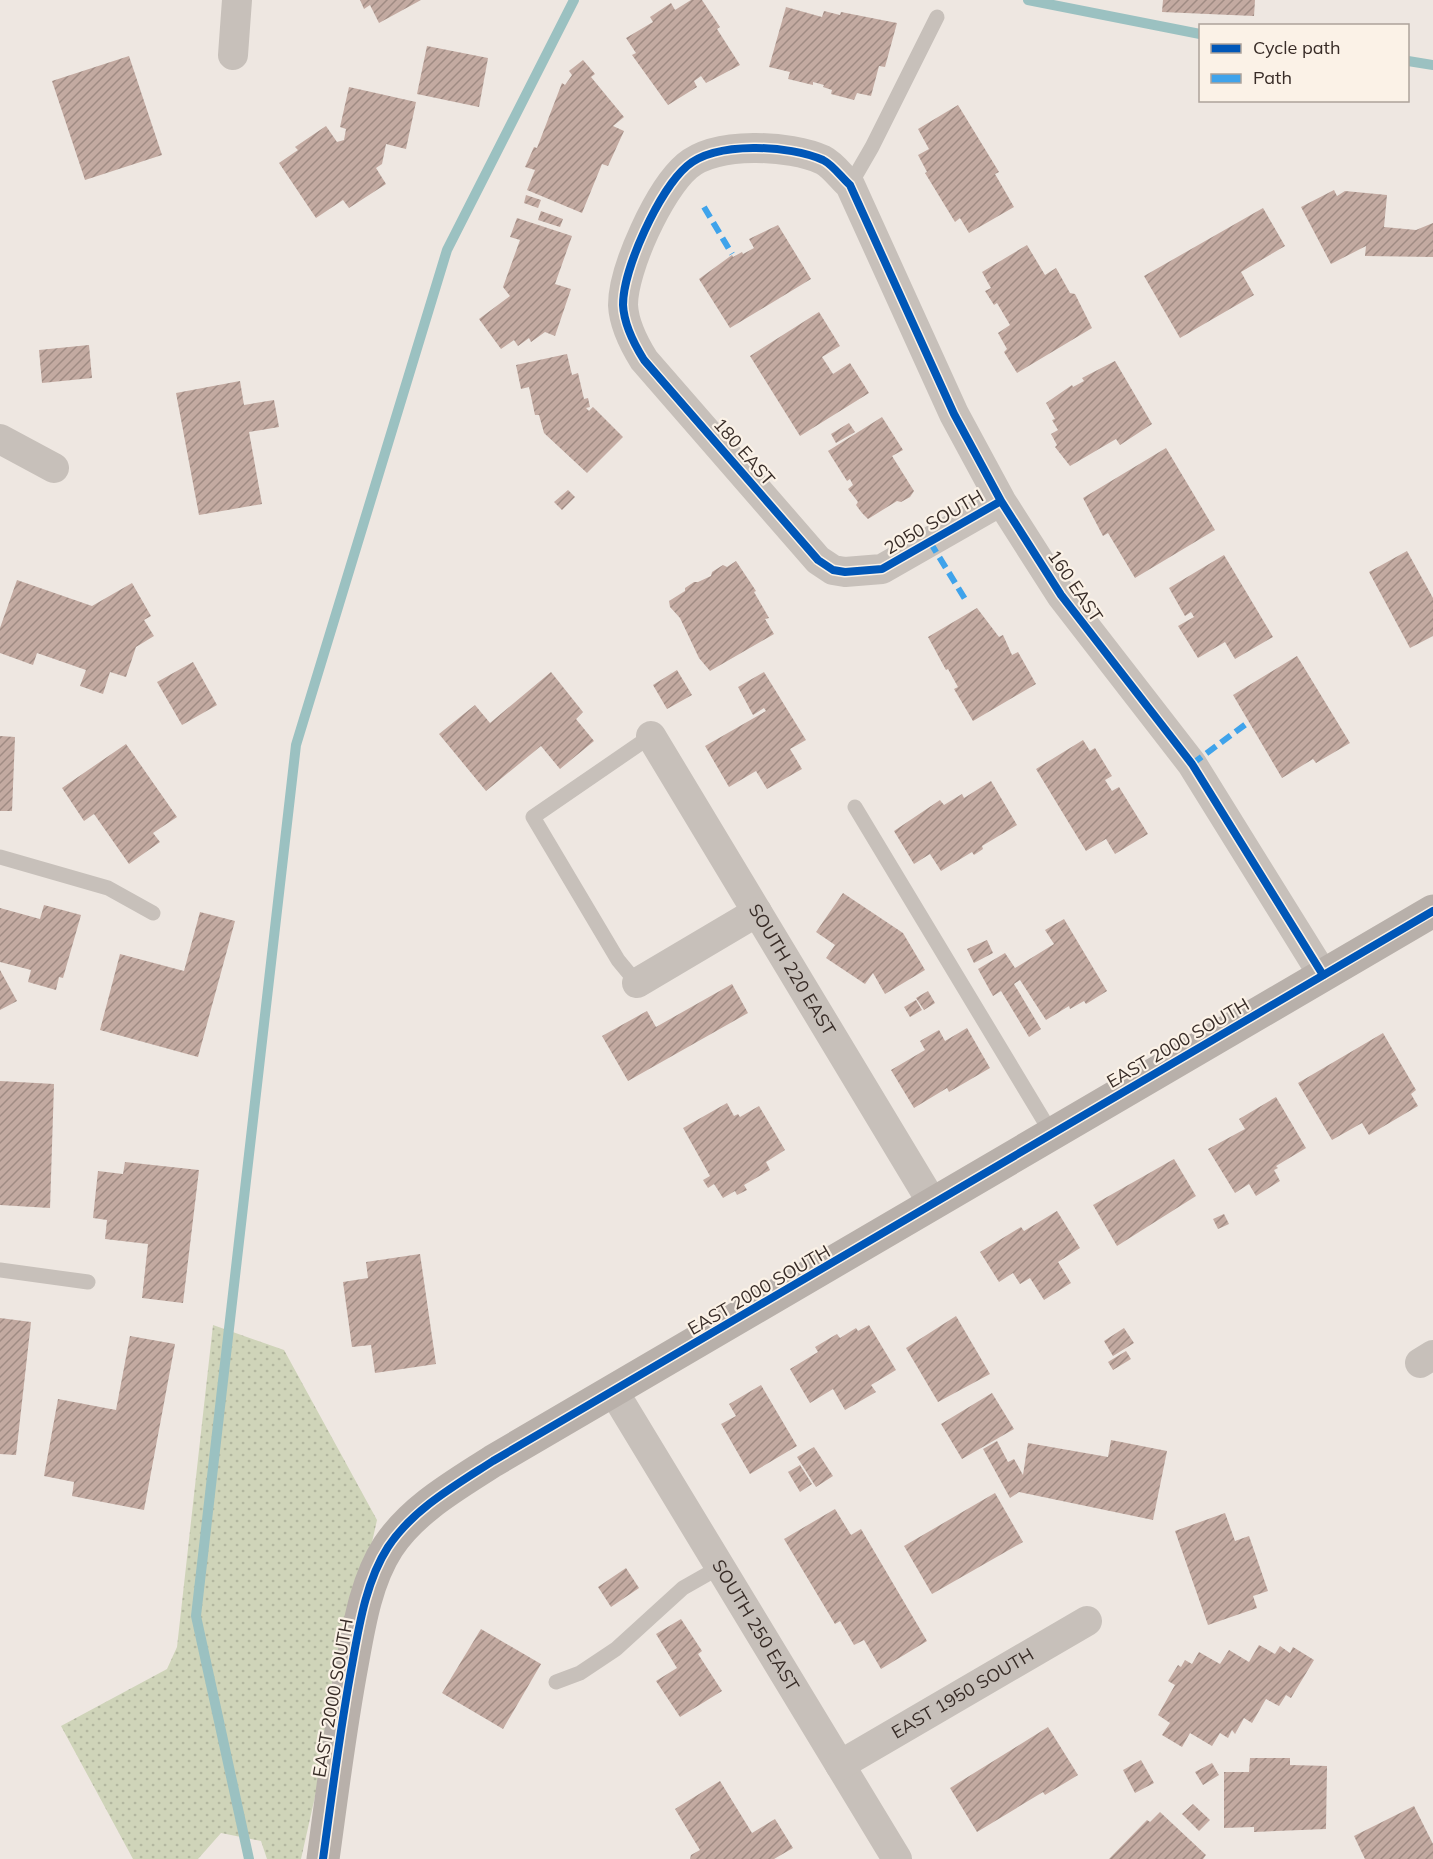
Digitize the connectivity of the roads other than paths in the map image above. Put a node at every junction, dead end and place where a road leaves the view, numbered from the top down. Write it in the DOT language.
graph roads {
  1 [pos="237,0"];
  2 [pos="937,17"];
  3 [pos="233,55"];
  4 [pos="850,185"];
  5 [pos="0,439"];
  6 [pos="54,468"];
  7 [pos="1001,501"];
  8 [pos="845,572"];
  9 [pos="651,736"];
  10 [pos="855,807"];
  11 [pos="0,857"];
  12 [pos="1433,911"];
  13 [pos="757,912"];
  14 [pos="153,913"];
  15 [pos="1323,975"];
  16 [pos="637,983"];
  17 [pos="1052,1134"];
  18 [pos="933,1204"];
  19 [pos="0,1270"];
  20 [pos="88,1282"];
  21 [pos="614,1392"];
  22 [pos="720,1567"];
  23 [pos="1087,1621"];
  24 [pos="556,1682"];
  25 [pos="840,1765"];
  26 [pos="323,1859"];
  27 [pos="897,1859"];
  1 -- 3 [label="street"];
  2 -- 4 [label="lane"];
  4 -- 7 [label="street, 160 EAST"];
  4 -- 8 [label="street, 180 EAST"];
  5 -- 6 [label="street"];
  7 -- 8 [label="street, 2050 SOUTH"];
  7 -- 15 [label="street, 160 EAST"];
  9 -- 13 [label="street, SOUTH 220 EAST"];
  9 -- 16 [label="lane"];
  10 -- 17 [label="lane"];
  11 -- 14 [label="lane"];
  12 -- 15 [label="street, EAST 2000 SOUTH"];
  13 -- 16 [label="street"];
  13 -- 18 [label="street, SOUTH 220 EAST"];
  15 -- 17 [label="street, EAST 2000 SOUTH"];
  17 -- 18 [label="street, EAST 2000 SOUTH"];
  18 -- 21 [label="street, EAST 2000 SOUTH"];
  19 -- 20 [label="lane"];
  21 -- 22 [label="street, SOUTH 250 EAST"];
  21 -- 26 [label="street, EAST 2000 SOUTH"];
  22 -- 24 [label="lane"];
  22 -- 25 [label="street, SOUTH 250 EAST"];
  23 -- 25 [label="street, EAST 1950 SOUTH"];
  25 -- 27 [label="street, SOUTH 250 EAST"];
}
